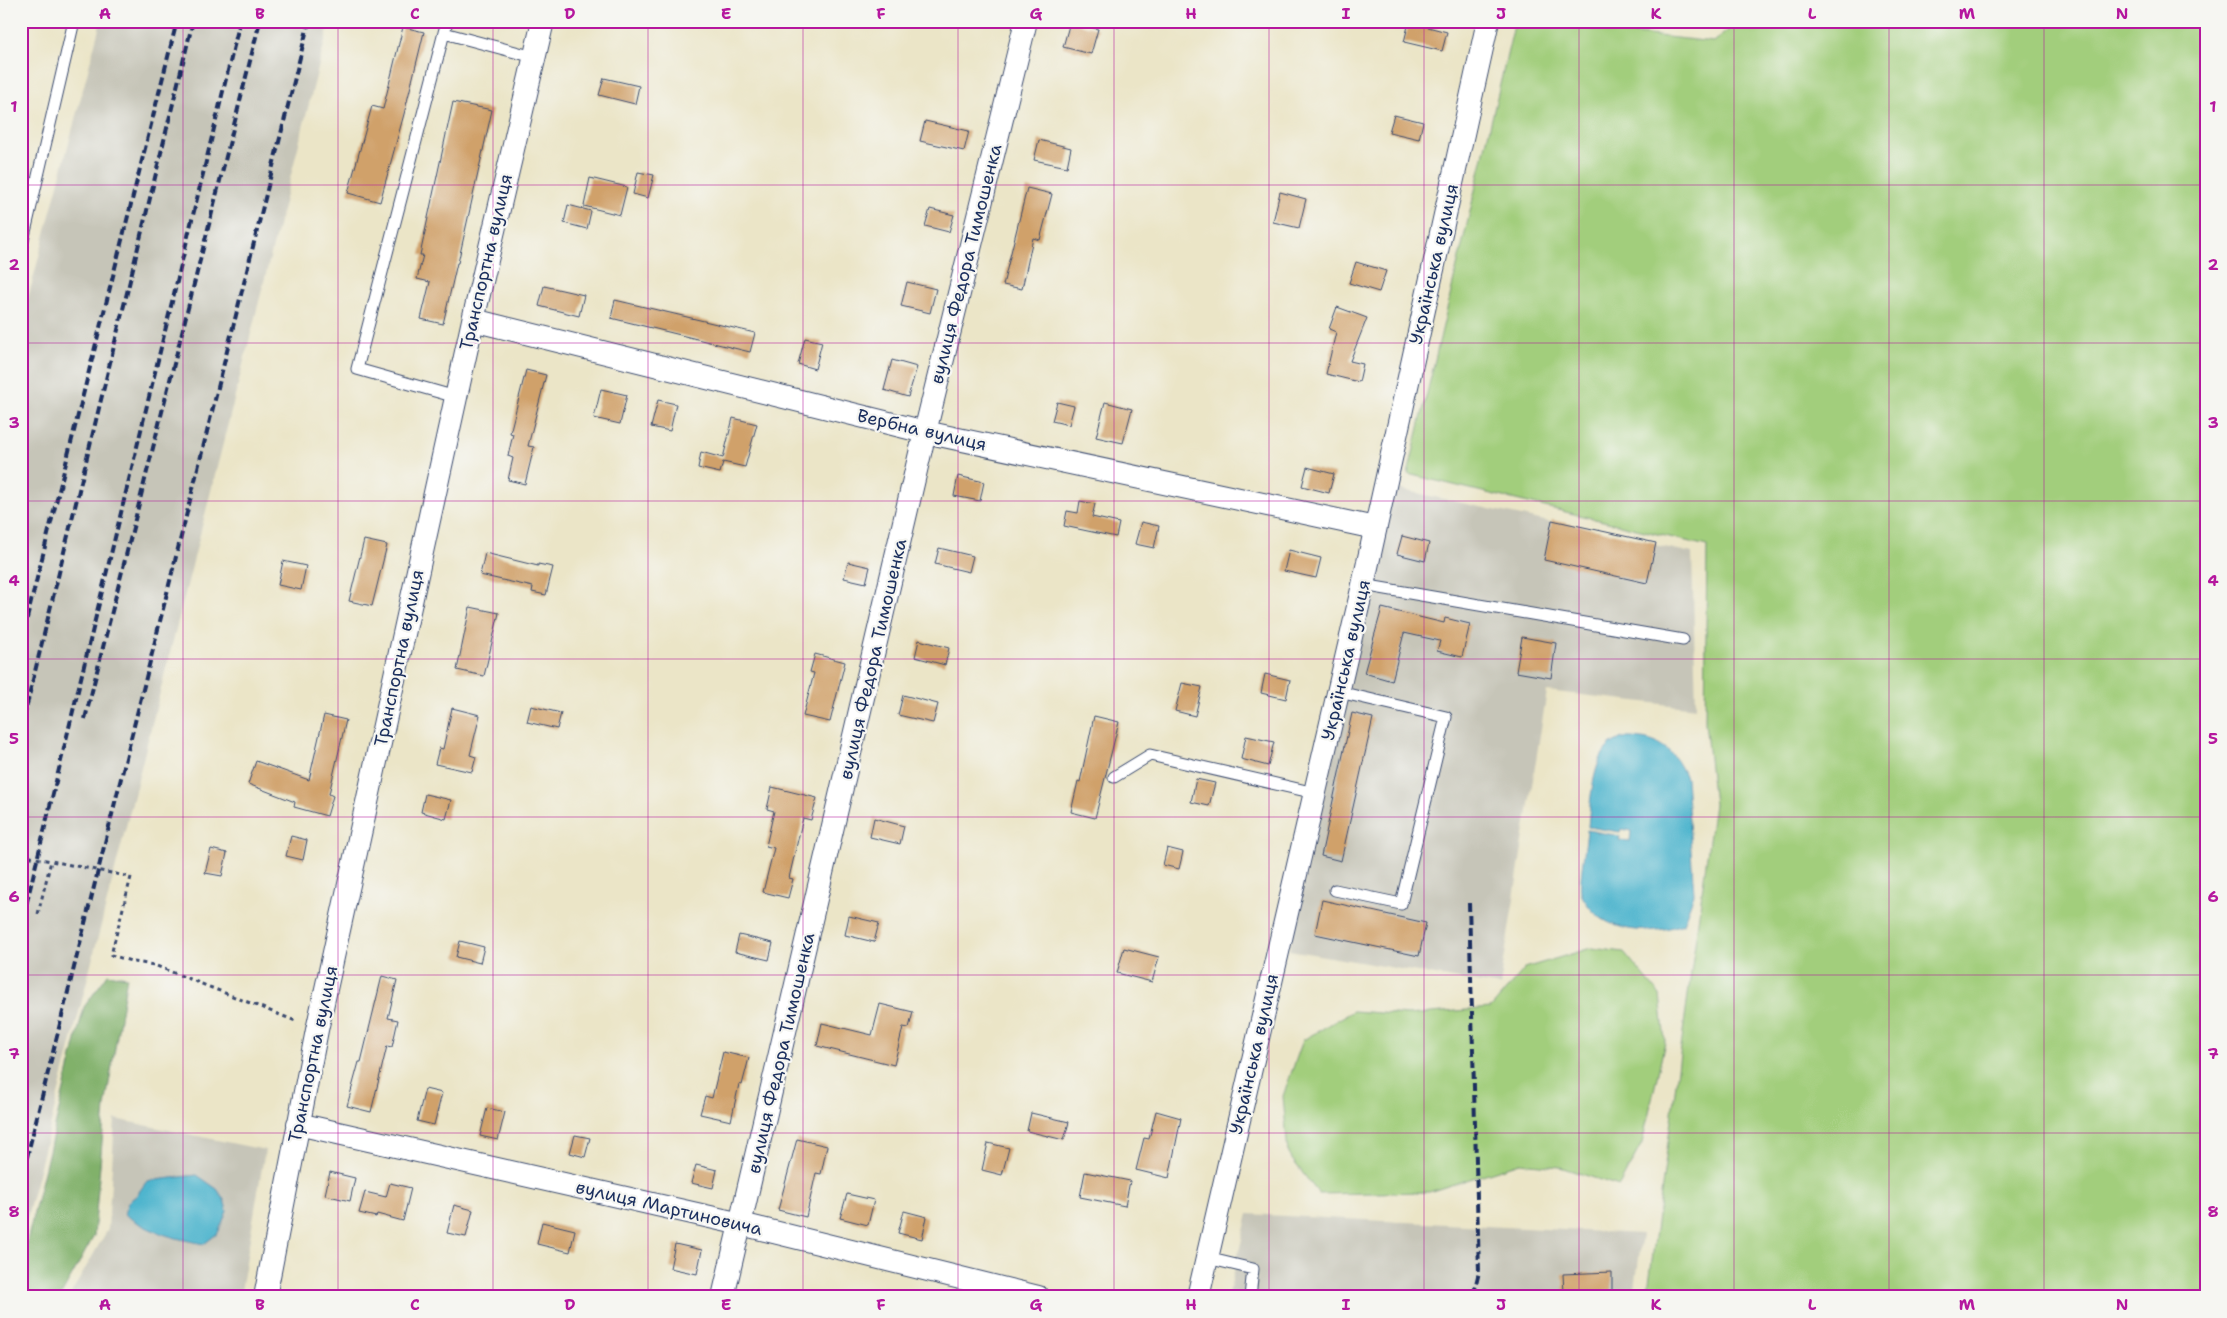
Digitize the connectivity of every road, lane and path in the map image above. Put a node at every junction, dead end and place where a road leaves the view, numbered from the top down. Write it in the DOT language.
graph roads {
  1 [pos="74,21"];
  2 [pos="543,21"];
  3 [pos="1026,21"];
  4 [pos="1488,21"];
  5 [pos="446,27"];
  6 [pos="534,57"];
  7 [pos="21,249"];
  8 [pos="473,320"];
  9 [pos="456,397"];
  10 [pos="925,432"];
  11 [pos="1375,528"];
  12 [pos="1363,585"];
  13 [pos="1683,640"];
  14 [pos="1338,692"];
  15 [pos="1114,777"];
  16 [pos="1315,793"];
  17 [pos="21,855"];
  18 [pos="50,861"];
  19 [pos="1335,890"];
  20 [pos="38,914"];
  21 [pos="317,1030"];
  22 [pos="298,1124"];
  23 [pos="742,1224"];
  24 [pos="1207,1258"];
  25 [pos="265,1297"];
  26 [pos="724,1297"];
  27 [pos="1038,1297"];
  28 [pos="1198,1297"];
  29 [pos="1250,1297"];
  1 -- 7 [label="lane"];
  2 -- 6 [label="street, Транспортна вулиця"];
  3 -- 10 [label="street, вулиця Федора Тимошенка"];
  4 -- 11 [label="street, Українська вулиця"];
  5 -- 6 [label="lane"];
  5 -- 9 [label="lane"];
  6 -- 8 [label="street, Транспортна вулиця"];
  8 -- 9 [label="street, Транспортна вулиця"];
  8 -- 10 [label="street, Вербна вулиця"];
  9 -- 21 [label="street, Транспортна вулиця"];
  10 -- 11 [label="street, Вербна вулиця"];
  10 -- 23 [label="street, вулиця Федора Тимошенка"];
  11 -- 12 [label="street, Українська вулиця"];
  12 -- 13 [label="lane"];
  12 -- 14 [label="street, Українська вулиця"];
  14 -- 16 [label="street, Українська вулиця"];
  14 -- 19 [label="lane"];
  15 -- 16 [label="lane"];
  16 -- 24 [label="street, Українська вулиця"];
  17 -- 18 [label="path, bridge"];
  18 -- 20 [label="path"];
  18 -- 21 [label="path, bridge"];
  21 -- 22 [label="street, Транспортна вулиця"];
  22 -- 23 [label="street, вулиця Мартиновича"];
  22 -- 25 [label="street, Транспортна вулиця"];
  23 -- 26 [label="street, вулиця Федора Тимошенка"];
  23 -- 27 [label="street, вулиця Мартиновича"];
  24 -- 28 [label="street, Українська вулиця"];
  24 -- 29 [label="lane"];
}
